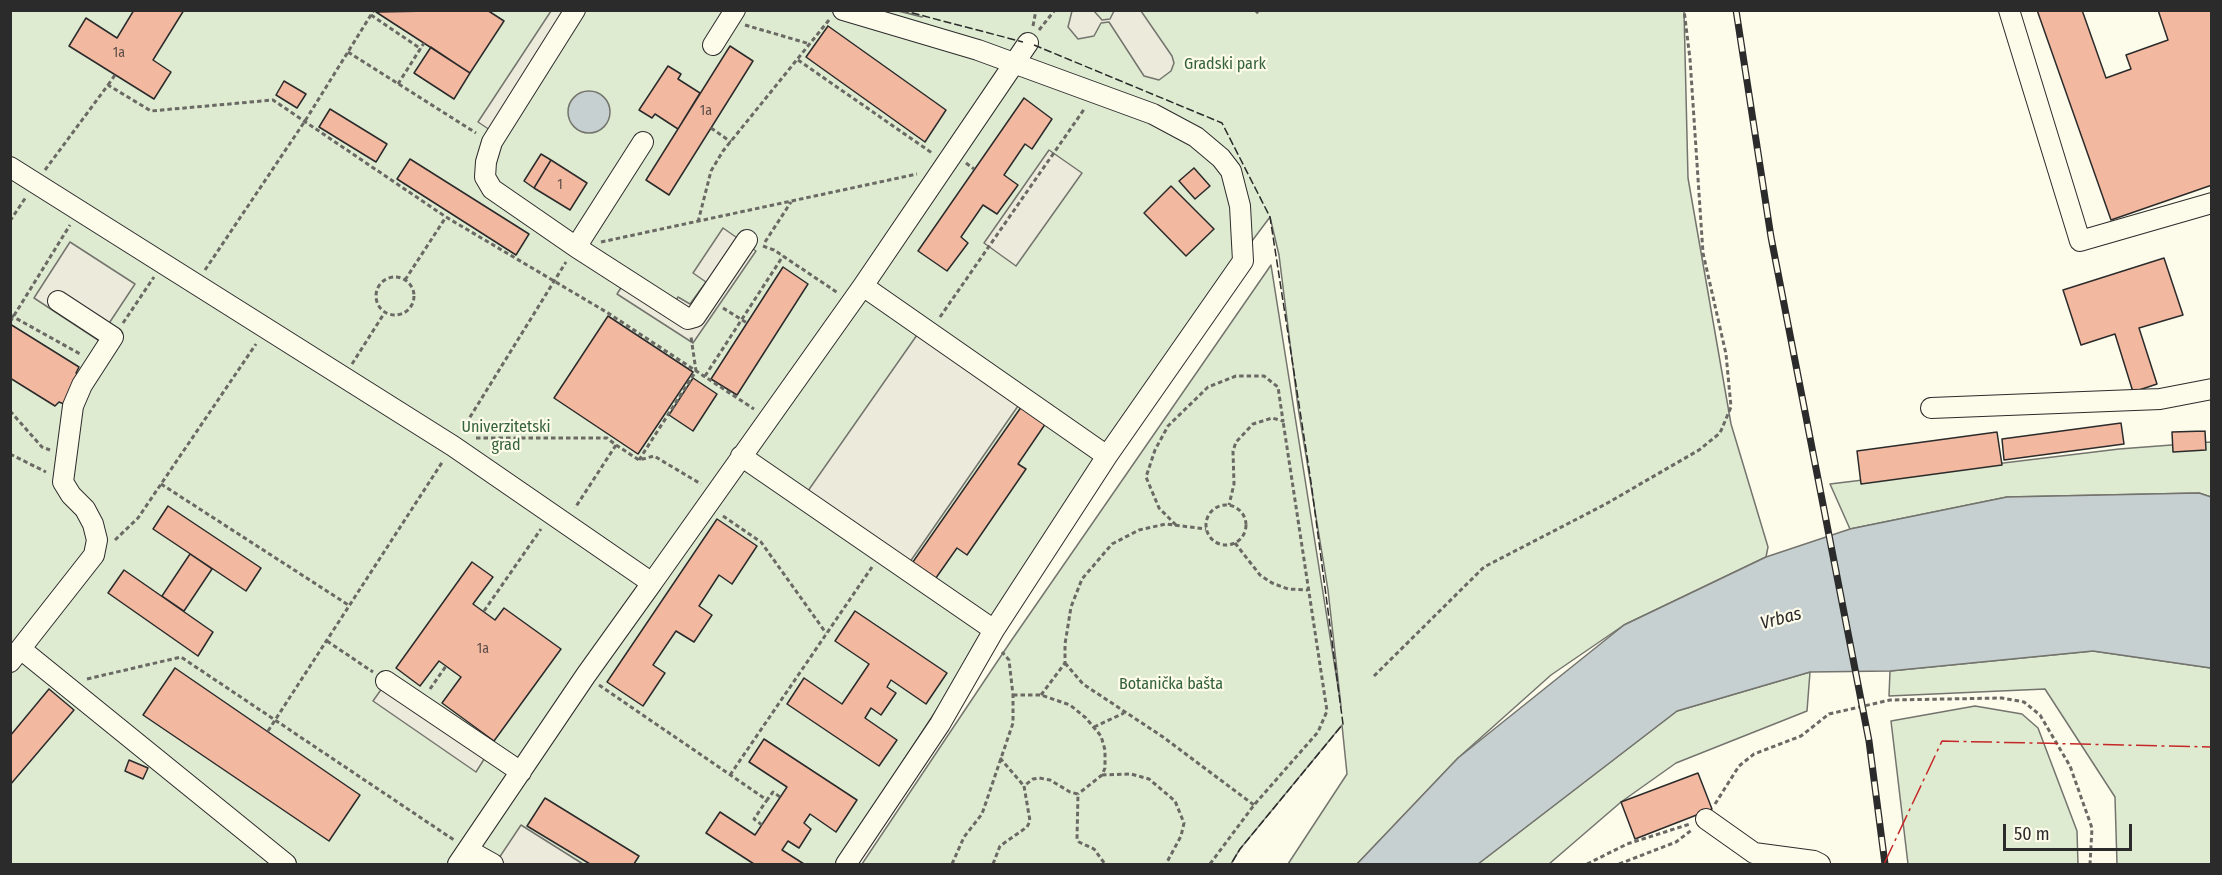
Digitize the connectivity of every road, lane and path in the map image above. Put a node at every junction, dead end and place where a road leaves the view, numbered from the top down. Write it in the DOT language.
graph roads {
  1 [pos="374,10"];
  2 [pos="575,10"];
  3 [pos="1055,10"];
  4 [pos="1255,10"];
  5 [pos="1684,10"];
  6 [pos="2009,10"];
  7 [pos="371,15"];
  8 [pos="732,15"];
  9 [pos="837,15"];
  10 [pos="1260,15"];
  11 [pos="424,43"];
  12 [pos="1029,43"];
  13 [pos="810,44"];
  14 [pos="713,45"];
  15 [pos="421,49"];
  16 [pos="348,52"];
  17 [pos="798,60"];
  18 [pos="1014,64"];
  19 [pos="115,75"];
  20 [pos="398,84"];
  21 [pos="108,85"];
  22 [pos="1095,93"];
  23 [pos="305,121"];
  24 [pos="711,128"];
  25 [pos="492,142"];
  26 [pos="643,142"];
  27 [pos="731,142"];
  28 [pos="944,165"];
  29 [pos="10,166"];
  30 [pos="35,184"];
  31 [pos="792,201"];
  32 [pos="2211,202"];
  33 [pos="79,211"];
  34 [pos="446,217"];
  35 [pos="10,221"];
  36 [pos="698,222"];
  37 [pos="755,243"];
  38 [pos="576,248"];
  39 [pos="783,256"];
  40 [pos="163,264"];
  41 [pos="405,280"];
  42 [pos="553,282"];
  43 [pos="196,284"];
  44 [pos="858,294"];
  45 [pos="708,298"];
  46 [pos="58,301"];
  47 [pos="385,312"];
  48 [pos="12,316"];
  49 [pos="688,319"];
  50 [pos="741,320"];
  51 [pos="10,322"];
  52 [pos="747,323"];
  53 [pos="267,327"];
  54 [pos="929,333"];
  55 [pos="113,337"];
  56 [pos="96,363"];
  57 [pos="696,371"];
  58 [pos="705,376"];
  59 [pos="344,377"];
  60 [pos="2211,389"];
  61 [pos="1931,408"];
  62 [pos="10,411"];
  63 [pos="768,418"];
  64 [pos="1282,421"];
  65 [pos="455,442"];
  66 [pos="616,445"];
  67 [pos="66,448"];
  68 [pos="10,454"];
  69 [pos="741,456"];
  70 [pos="1107,456"];
  71 [pos="639,460"];
  72 [pos="63,482"];
  73 [pos="161,484"];
  74 [pos="710,499"];
  75 [pos="1229,506"];
  76 [pos="559,518"];
  77 [pos="1176,525"];
  78 [pos="1206,529"];
  79 [pos="1235,543"];
  80 [pos="882,553"];
  81 [pos="94,555"];
  82 [pos="652,583"];
  83 [pos="1308,590"];
  84 [pos="350,606"];
  85 [pos="484,611"];
  86 [pos="827,633"];
  87 [pos="992,634"];
  88 [pos="327,641"];
  89 [pos="16,656"];
  90 [pos="1065,663"];
  91 [pos="446,666"];
  92 [pos="586,675"];
  93 [pos="1374,676"];
  94 [pos="386,681"];
  95 [pos="65,685"];
  96 [pos="1013,695"];
  97 [pos="1041,695"];
  98 [pos="420,704"];
  99 [pos="1124,713"];
  100 [pos="276,718"];
  101 [pos="1094,727"];
  102 [pos="267,731"];
  103 [pos="1000,758"];
  104 [pos="521,772"];
  105 [pos="730,775"];
  106 [pos="1102,775"];
  107 [pos="1024,786"];
  108 [pos="1078,794"];
  109 [pos="780,797"];
  110 [pos="767,800"];
  111 [pos="1254,805"];
  112 [pos="1706,819"];
  113 [pos="762,825"];
  114 [pos="463,857"];
  115 [pos="286,864"];
  116 [pos="493,864"];
  117 [pos="846,864"];
  118 [pos="952,864"];
  119 [pos="993,864"];
  120 [pos="1105,864"];
  121 [pos="1166,864"];
  122 [pos="1210,864"];
  123 [pos="1587,864"];
  124 [pos="1619,864"];
  125 [pos="1820,864"];
  126 [pos="2090,864"];
  1 -- 7 [label="path"];
  2 -- 25 [label="street"];
  3 -- 12 [label="path"];
  4 -- 10 [label="path"];
  5 -- 93 [label="path"];
  6 -- 32 [label="street"];
  7 -- 15 [label="path"];
  7 -- 16 [label="path"];
  8 -- 13 [label="path"];
  8 -- 14 [label="street"];
  9 -- 13 [label="path"];
  9 -- 18 [label="street"];
  11 -- 15 [label="path"];
  12 -- 18 [label="street"];
  13 -- 17 [label="path"];
  15 -- 20 [label="path"];
  16 -- 20 [label="path"];
  16 -- 23 [label="path"];
  17 -- 27 [label="path"];
  17 -- 28 [label="path"];
  18 -- 22 [label="street"];
  18 -- 28 [label="street"];
  19 -- 21 [label="path"];
  20 -- 25 [label="path"];
  21 -- 23 [label="path"];
  21 -- 30 [label="path"];
  22 -- 54 [label="path"];
  22 -- 70 [label="street"];
  23 -- 34 [label="path"];
  23 -- 43 [label="path"];
  24 -- 27 [label="path"];
  25 -- 38 [label="street"];
  26 -- 38 [label="street"];
  27 -- 36 [label="path"];
  28 -- 31 [label="path"];
  28 -- 44 [label="street"];
  29 -- 30 [label="street"];
  30 -- 33 [label="street"];
  30 -- 35 [label="path"];
  31 -- 36 [label="path"];
  31 -- 37 [label="path"];
  33 -- 40 [label="street"];
  33 -- 48 [label="path"];
  34 -- 41 [label="path"];
  34 -- 42 [label="path"];
  36 -- 38 [label="path"];
  37 -- 39 [label="path"];
  37 -- 45 [label="street"];
  38 -- 42 [label="path"];
  38 -- 49 [label="street"];
  39 -- 44 [label="path"];
  39 -- 50 [label="path"];
  40 -- 43 [label="street"];
  40 -- 55 [label="path"];
  41 -- 47 [label="path"];
  41 -- 47 [label="path"];
  42 -- 57 [label="path"];
  42 -- 65 [label="path"];
  43 -- 53 [label="street"];
  44 -- 54 [label="street"];
  44 -- 63 [label="street"];
  45 -- 49 [label="street"];
  45 -- 50 [label="path"];
  46 -- 55 [label="street"];
  47 -- 59 [label="path"];
  48 -- 51 [label="path"];
  48 -- 56 [label="path"];
  49 -- 57 [label="path"];
  50 -- 52 [label="path"];
  50 -- 58 [label="path"];
  53 -- 59 [label="street"];
  53 -- 73 [label="path"];
  54 -- 70 [label="street"];
  55 -- 56 [label="street"];
  56 -- 67 [label="street"];
  57 -- 58 [label="path"];
  57 -- 71 [label="path"];
  58 -- 63 [label="path"];
  59 -- 65 [label="street"];
  60 -- 61 [label="street"];
  62 -- 67 [label="path"];
  63 -- 69 [label="street"];
  64 -- 75 [label="path"];
  64 -- 77 [label="path"];
  64 -- 83 [label="path"];
  65 -- 66 [label="path"];
  65 -- 76 [label="street"];
  65 -- 84 [label="path"];
  66 -- 71 [label="path"];
  66 -- 76 [label="path"];
  67 -- 72 [label="street"];
  68 -- 72 [label="path"];
  69 -- 74 [label="street"];
  69 -- 80 [label="street"];
  70 -- 87 [label="street"];
  71 -- 74 [label="path"];
  72 -- 81 [label="street"];
  73 -- 81 [label="path"];
  73 -- 84 [label="path"];
  74 -- 82 [label="street"];
  74 -- 86 [label="path"];
  75 -- 78 [label="path"];
  75 -- 79 [label="path"];
  76 -- 82 [label="street"];
  76 -- 85 [label="path"];
  77 -- 78 [label="path"];
  77 -- 90 [label="path"];
  78 -- 79 [label="path"];
  79 -- 83 [label="path"];
  80 -- 86 [label="path"];
  80 -- 87 [label="street"];
  81 -- 89 [label="street"];
  82 -- 92 [label="street"];
  83 -- 111 [label="path"];
  84 -- 88 [label="path"];
  86 -- 105 [label="path"];
  87 -- 96 [label="path"];
  87 -- 117 [label="street"];
  88 -- 94 [label="path"];
  88 -- 100 [label="path"];
  89 -- 95 [label="street"];
  90 -- 97 [label="path"];
  90 -- 99 [label="path"];
  91 -- 98 [label="path"];
  92 -- 104 [label="street"];
  92 -- 105 [label="path"];
  94 -- 98 [label="street"];
  95 -- 100 [label="path"];
  95 -- 115 [label="street"];
  96 -- 97 [label="path"];
  96 -- 103 [label="path"];
  97 -- 101 [label="path"];
  98 -- 104 [label="street"];
  99 -- 101 [label="path"];
  99 -- 111 [label="path"];
  100 -- 102 [label="path"];
  100 -- 114 [label="path"];
  101 -- 106 [label="path"];
  103 -- 107 [label="path"];
  103 -- 118 [label="path"];
  104 -- 114 [label="street"];
  105 -- 110 [label="path"];
  106 -- 108 [label="path"];
  106 -- 121 [label="path"];
  107 -- 108 [label="path"];
  107 -- 119 [label="path"];
  108 -- 120 [label="path"];
  109 -- 110 [label="path"];
  110 -- 113 [label="path"];
  111 -- 122 [label="path"];
  112 -- 123 [label="path"];
  112 -- 124 [label="path"];
  112 -- 125 [label="street"];
  112 -- 126 [label="path"];
  114 -- 116 [label="street"];
}
